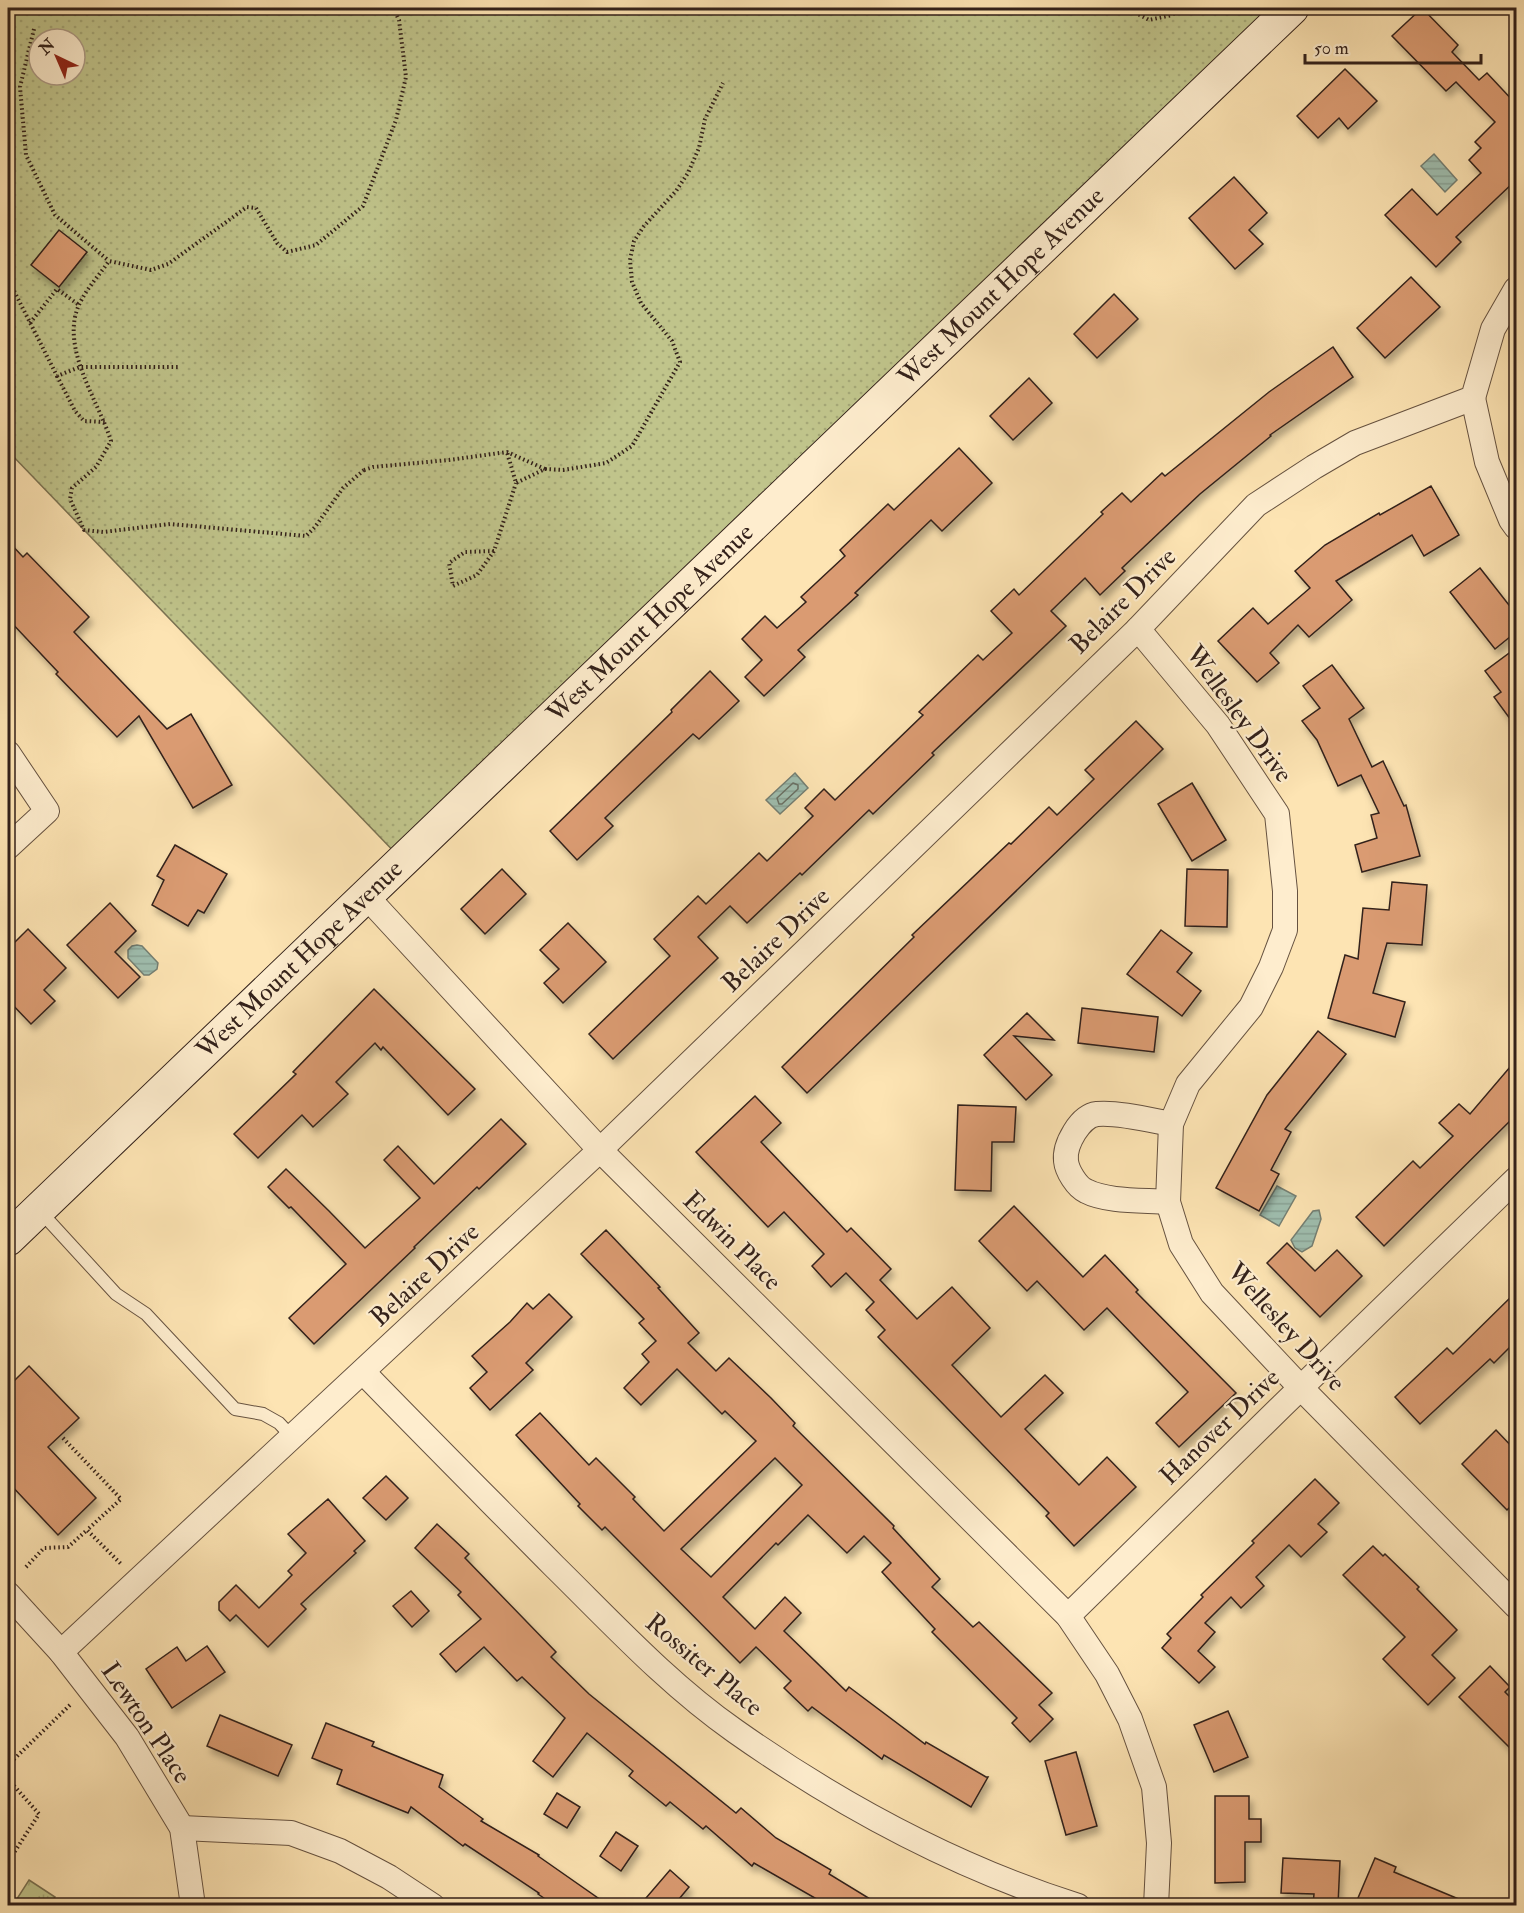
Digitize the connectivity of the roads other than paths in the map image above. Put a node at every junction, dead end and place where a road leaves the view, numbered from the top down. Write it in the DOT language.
graph roads {
  1 [pos="1292,8"];
  2 [pos="1516,289"];
  3 [pos="1473,398"];
  4 [pos="1516,527"];
  5 [pos="1138,629"];
  6 [pos="8,753"];
  7 [pos="8,847"];
  8 [pos="366,896"];
  9 [pos="1171,1124"];
  10 [pos="600,1150"];
  11 [pos="1516,1179"];
  12 [pos="1168,1202"];
  13 [pos="38,1209"];
  14 [pos="8,1239"];
  15 [pos="363,1372"];
  16 [pos="1300,1388"];
  17 [pos="292,1437"];
  18 [pos="8,1594"];
  19 [pos="1516,1606"];
  20 [pos="1068,1616"];
  21 [pos="61,1652"];
  22 [pos="182,1828"];
  23 [pos="194,1905"];
  24 [pos="433,1905"];
  25 [pos="1078,1905"];
  26 [pos="1156,1905"];
  1 -- 8 [label="street, West Mount Hope Avenue"];
  2 -- 3 [label="street"];
  3 -- 4 [label="street"];
  3 -- 5 [label="street, Belaire Drive"];
  5 -- 9 [label="street, Wellesley Drive"];
  5 -- 10 [label="street, Belaire Drive"];
  6 -- 7 [label="street"];
  8 -- 10 [label="street, Edwin Place"];
  8 -- 13 [label="street, West Mount Hope Avenue"];
  9 -- 12 [label="street, Wellesley Drive"];
  9 -- 12 [label="street"];
  10 -- 15 [label="street, Belaire Drive"];
  10 -- 20 [label="street, Edwin Place"];
  11 -- 16 [label="street, Hanover Drive"];
  12 -- 16 [label="street, Wellesley Drive"];
  13 -- 14 [label="street, West Mount Hope Avenue"];
  13 -- 17 [label="lane"];
  15 -- 17 [label="street, Belaire Drive"];
  15 -- 25 [label="street, Rossiter Place"];
  16 -- 19 [label="street, Wellesley Drive"];
  16 -- 20 [label="street, Hanover Drive"];
  17 -- 21 [label="street, Belaire Drive"];
  18 -- 21 [label="street, Lewton Place"];
  20 -- 26 [label="street, Edwin Place"];
  21 -- 22 [label="street, Lewton Place"];
  22 -- 23 [label="street, Lewton Place"];
  22 -- 24 [label="street"];
}
